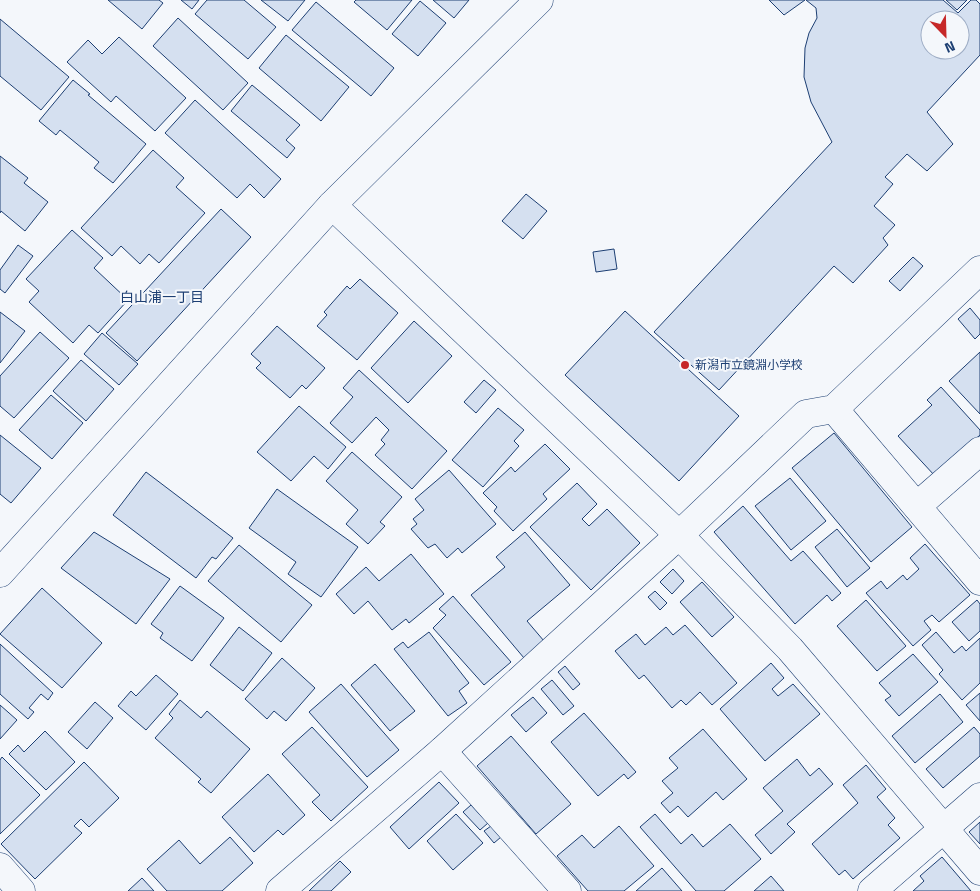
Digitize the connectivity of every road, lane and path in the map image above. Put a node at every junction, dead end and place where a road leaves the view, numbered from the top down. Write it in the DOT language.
graph roads {
  1 [pos="539,0"];
  2 [pos="332,205"];
  3 [pos="980,270"];
  4 [pos="834,410"];
  5 [pos="980,451"];
  6 [pos="917,506"];
  7 [pos="679,535"];
  8 [pos="0,573"];
  9 [pos="980,580"];
  10 [pos="442,752"];
  11 [pos="980,797"];
  12 [pos="943,829"];
  13 [pos="0,867"];
  14 [pos="980,871"];
  15 [pos="21,891"];
  16 [pos="280,891"];
  17 [pos="567,891"];
  18 [pos="872,891"];
  1 -- 2 [label="street"];
  2 -- 7 [label="street"];
  2 -- 8 [label="street"];
  3 -- 4 [label="street"];
  4 -- 6 [label="street"];
  4 -- 7 [label="street"];
  5 -- 6 [label="street"];
  6 -- 9 [label="street"];
  7 -- 10 [label="street"];
  7 -- 12 [label="street"];
  10 -- 16 [label="street"];
  10 -- 17 [label="street"];
  11 -- 12 [label="street"];
  12 -- 14 [label="street"];
  12 -- 18 [label="street"];
  13 -- 15 [label="street"];
}
